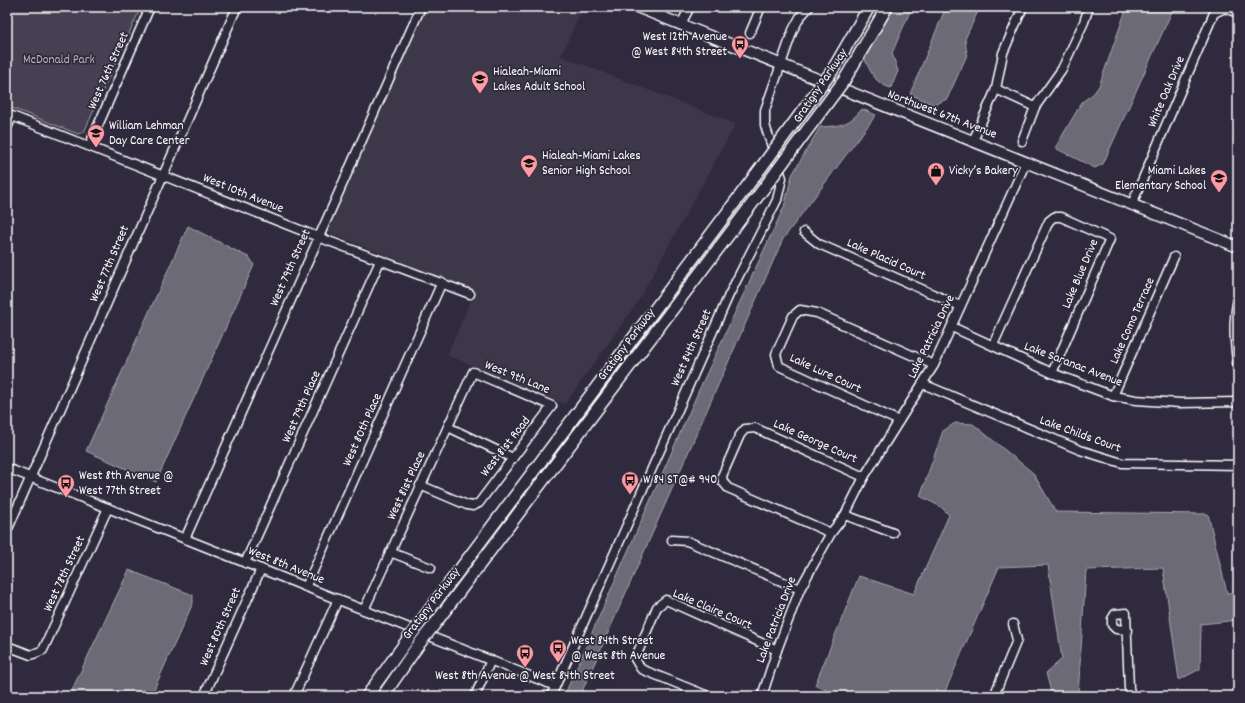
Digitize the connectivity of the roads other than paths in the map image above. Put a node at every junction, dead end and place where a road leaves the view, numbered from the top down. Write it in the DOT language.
graph roads {
  1 [pos="150,7"];
  2 [pos="237,7"];
  3 [pos="421,7"];
  4 [pos="637,7"];
  5 [pos="690,7"];
  6 [pos="761,7"];
  7 [pos="809,7"];
  8 [pos="869,7"];
  9 [pos="886,7"];
  10 [pos="1023,7"];
  11 [pos="1089,7"];
  12 [pos="1238,13"];
  13 [pos="681,24"];
  14 [pos="750,33"];
  15 [pos="780,65"];
  16 [pos="996,89"];
  17 [pos="1035,107"];
  18 [pos="9,116"];
  19 [pos="7,128"];
  20 [pos="973,141"];
  21 [pos="1022,141"];
  22 [pos="89,146"];
  23 [pos="1026,162"];
  24 [pos="162,175"];
  25 [pos="1132,204"];
  26 [pos="804,232"];
  27 [pos="318,237"];
  28 [pos="1238,246"];
  29 [pos="1174,257"];
  30 [pos="380,261"];
  31 [pos="442,282"];
  32 [pos="470,294"];
  33 [pos="1238,299"];
  34 [pos="960,306"];
  35 [pos="952,327"];
  36 [pos="993,346"];
  37 [pos="934,365"];
  38 [pos="1238,370"];
  39 [pos="472,372"];
  40 [pos="1052,372"];
  41 [pos="923,384"];
  42 [pos="1113,396"];
  43 [pos="1238,402"];
  44 [pos="552,406"];
  45 [pos="899,421"];
  46 [pos="448,427"];
  47 [pos="513,458"];
  48 [pos="1238,465"];
  49 [pos="7,468"];
  50 [pos="31,478"];
  51 [pos="864,478"];
  52 [pos="420,485"];
  53 [pos="108,508"];
  54 [pos="845,515"];
  55 [pos="7,531"];
  56 [pos="831,533"];
  57 [pos="892,533"];
  58 [pos="185,538"];
  59 [pos="672,540"];
  60 [pos="390,552"];
  61 [pos="246,563"];
  62 [pos="261,568"];
  63 [pos="431,568"];
  64 [pos="306,587"];
  65 [pos="800,589"];
  66 [pos="338,599"];
  67 [pos="364,610"];
  68 [pos="1013,624"];
  69 [pos="1127,630"];
  70 [pos="7,646"];
  71 [pos="777,650"];
  72 [pos="491,660"];
  73 [pos="555,686"];
  74 [pos="204,696"];
  75 [pos="294,696"];
  76 [pos="367,696"];
  77 [pos="383,696"];
  78 [pos="475,696"];
  79 [pos="551,696"];
  80 [pos="708,696"];
  81 [pos="762,696"];
  82 [pos="994,696"];
  83 [pos="1131,696"];
  1 -- 22 [label="street, West 76th Street"];
  2 -- 24 [label="street, West 77th Street"];
  3 -- 27 [label="street, West 79th Street"];
  4 -- 13 [label="main road, Northwest 67th Avenue"];
  5 -- 13 [label="street"];
  6 -- 14 [label="street"];
  7 -- 15 [label="street, West 84th Street"];
  8 -- 76 [label="highway, Gratigny Parkway, bridge"];
  9 -- 77 [label="highway, Gratigny Parkway, bridge"];
  10 -- 16 [label="street"];
  11 -- 17 [label="street"];
  12 -- 25 [label="street, White Oak Drive"];
  13 -- 15 [label="main road, Northwest 67th Avenue"];
  15 -- 20 [label="main road, Northwest 67th Avenue"];
  15 -- 73 [label="street, West 84th Street"];
  16 -- 17 [label="street"];
  16 -- 20 [label="street"];
  17 -- 21 [label="street"];
  18 -- 19 [label="street"];
  18 -- 22 [label="street, West 10th Avenue"];
  20 -- 23 [label="main road, Northwest 67th Avenue"];
  22 -- 24 [label="street, West 10th Avenue"];
  23 -- 25 [label="main road, Northwest 67th Avenue"];
  23 -- 34 [label="street, Lake Patricia Drive"];
  24 -- 27 [label="street, West 10th Avenue"];
  24 -- 50 [label="street, West 77th Street"];
  25 -- 28 [label="main road, Northwest 67th Avenue"];
  26 -- 34 [label="street, Lake Placid Court"];
  27 -- 30 [label="street, West 10th Avenue"];
  27 -- 58 [label="street, West 79th Street"];
  29 -- 42 [label="street, Lake Como Terrace"];
  30 -- 31 [label="street, West 10th Avenue"];
  30 -- 61 [label="street, West 79th Place"];
  31 -- 32 [label="street, West 10th Avenue"];
  31 -- 64 [label="street, West 80th Place"];
  33 -- 38 [label="street"];
  34 -- 35 [label="street, Lake Patricia Drive"];
  35 -- 36 [label="street, Lake Saranac Avenue"];
  35 -- 37 [label="street, Lake Patricia Drive"];
  36 -- 40 [label="street, Lake Saranac Avenue"];
  36 -- 40 [label="street, Lake Blue Drive"];
  37 -- 41 [label="street, Lake Patricia Drive"];
  37 -- 45 [label="street, Lake Lure Court"];
  39 -- 44 [label="street, West 9th Lane"];
  39 -- 46 [label="street, West 81st Place"];
  40 -- 42 [label="street, Lake Saranac Avenue"];
  41 -- 45 [label="street, Lake Patricia Drive"];
  41 -- 48 [label="street, Lake Childs Court"];
  42 -- 43 [label="street, Lake Saranac Avenue"];
  44 -- 47 [label="street, West 81st Road"];
  45 -- 51 [label="street, Lake Patricia Drive"];
  46 -- 47 [label="street"];
  46 -- 52 [label="street, West 81st Place"];
  47 -- 52 [label="street, West 81st Road"];
  49 -- 50 [label="street, West 8th Avenue"];
  50 -- 53 [label="street, West 8th Avenue"];
  50 -- 55 [label="street, West 77th Street"];
  51 -- 54 [label="street, Lake Patricia Drive"];
  51 -- 56 [label="street, Lake George Court"];
  52 -- 60 [label="street, West 81st Place"];
  53 -- 58 [label="street, West 8th Avenue"];
  53 -- 70 [label="street, West 78th Street"];
  54 -- 56 [label="street, Lake Patricia Drive"];
  54 -- 57 [label="street"];
  56 -- 65 [label="street, Lake Patricia Drive"];
  58 -- 61 [label="street, West 8th Avenue"];
  59 -- 65 [label="street"];
  60 -- 63 [label="street"];
  60 -- 67 [label="street, West 81st Place"];
  61 -- 62 [label="street, West 8th Avenue"];
  62 -- 64 [label="street, West 8th Avenue"];
  62 -- 74 [label="street, West 80th Street"];
  64 -- 66 [label="street, West 8th Avenue"];
  65 -- 71 [label="street, Lake Patricia Drive"];
  66 -- 67 [label="street, West 8th Avenue"];
  66 -- 75 [label="street"];
  67 -- 72 [label="street, West 8th Avenue"];
  68 -- 82 [label="street"];
  69 -- 69 [label="street"];
  69 -- 83 [label="street"];
  71 -- 80 [label="street, Lake Claire Court"];
  71 -- 81 [label="street, Lake Patricia Drive"];
  72 -- 73 [label="street, West 8th Avenue"];
  72 -- 78 [label="street"];
  73 -- 79 [label="street, West 84th Street"];
}
